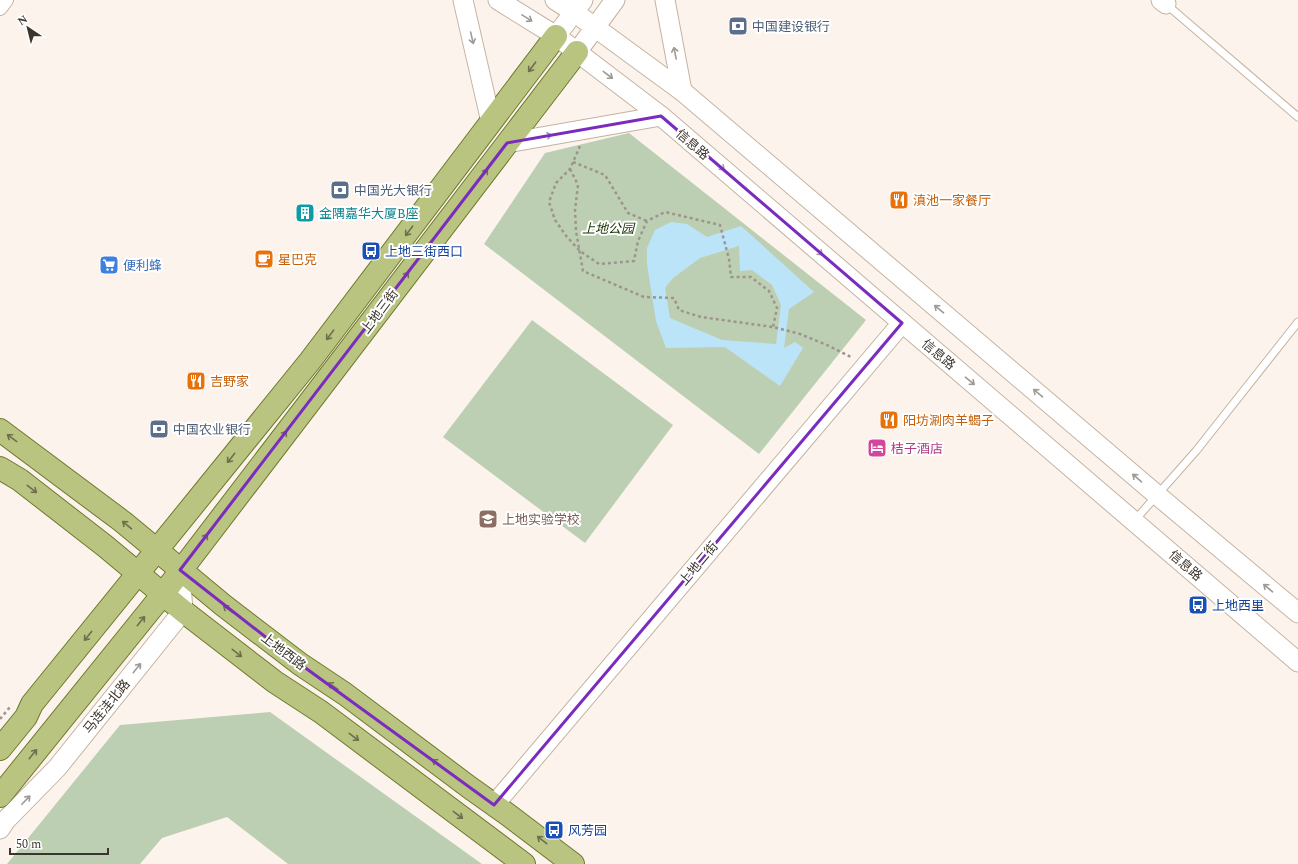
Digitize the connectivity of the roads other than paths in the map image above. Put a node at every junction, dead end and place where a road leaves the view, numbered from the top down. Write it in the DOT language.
graph roads {
  1 [pos="6,0"];
  2 [pos="463,0"];
  3 [pos="498,0"];
  4 [pos="556,0"];
  5 [pos="615,0"];
  6 [pos="665,0"];
  7 [pos="1164,2"];
  8 [pos="578,6"];
  9 [pos="0,8"];
  10 [pos="595,27"];
  11 [pos="556,36"];
  12 [pos="577,52"];
  13 [pos="682,91"];
  14 [pos="661,116"];
  15 [pos="1298,116"];
  16 [pos="491,122"];
  17 [pos="507,143"];
  18 [pos="1298,322"];
  19 [pos="902,323"];
  20 [pos="0,430"];
  21 [pos="0,468"];
  22 [pos="1157,495"];
  23 [pos="1134,520"];
  24 [pos="156,550"];
  25 [pos="180,570"];
  26 [pos="138,573"];
  27 [pos="163,594"];
  28 [pos="183,611"];
  29 [pos="1298,613"];
  30 [pos="1298,662"];
  31 [pos="0,750"];
  32 [pos="0,796"];
  33 [pos="494,805"];
  34 [pos="0,829"];
  35 [pos="524,864"];
  36 [pos="573,864"];
  1 -- 9 [label="street"];
  2 -- 16 [label="main road, one-way"];
  3 -- 11 [label="main road, 信息路, one-way"];
  4 -- 8 [label="main road"];
  5 -- 10 [label="main road"];
  13 -- 6 [label="main road, one-way"];
  7 -- 15 [label="lane"];
  8 -- 10 [label="main road"];
  8 -- 11 [label="main road"];
  10 -- 12 [label="main road"];
  10 -- 13 [label="main road"];
  11 -- 12 [label="main road, 信息路"];
  11 -- 16 [label="main road, 上地三街, one-way"];
  12 -- 14 [label="main road, 信息路, one-way"];
  12 -- 17 [label="main road, 上地三街"];
  22 -- 13 [label="main road, one-way"];
  17 -- 14 [label="main road, one-way"];
  14 -- 19 [label="main road, 信息路, one-way"];
  16 -- 24 [label="main road, 上地三街, one-way"];
  25 -- 17 [label="main road, 上地三街, one-way"];
  18 -- 22 [label="lane"];
  19 -- 23 [label="main road, 信息路, one-way"];
  19 -- 33 [label="main road, 上地二街"];
  24 -- 20 [label="main road, 上地西路, one-way"];
  21 -- 26 [label="main road, one-way"];
  22 -- 23 [label="lane"];
  29 -- 22 [label="main road, one-way"];
  23 -- 30 [label="main road, 信息路"];
  24 -- 25 [label="main road, 上地西路"];
  24 -- 26 [label="main road, 上地三街"];
  25 -- 27 [label="main road, 上地三街"];
  25 -- 28 [label="main road"];
  33 -- 25 [label="main road, 上地西路, one-way"];
  26 -- 27 [label="main road"];
  26 -- 31 [label="main road, one-way"];
  27 -- 28 [label="main road"];
  32 -- 27 [label="main road, 马连洼北路, one-way"];
  34 -- 28 [label="main road, 马连洼北路, one-way"];
  28 -- 35 [label="main road, one-way"];
  36 -- 33 [label="main road, 上地西路, one-way"];
}
